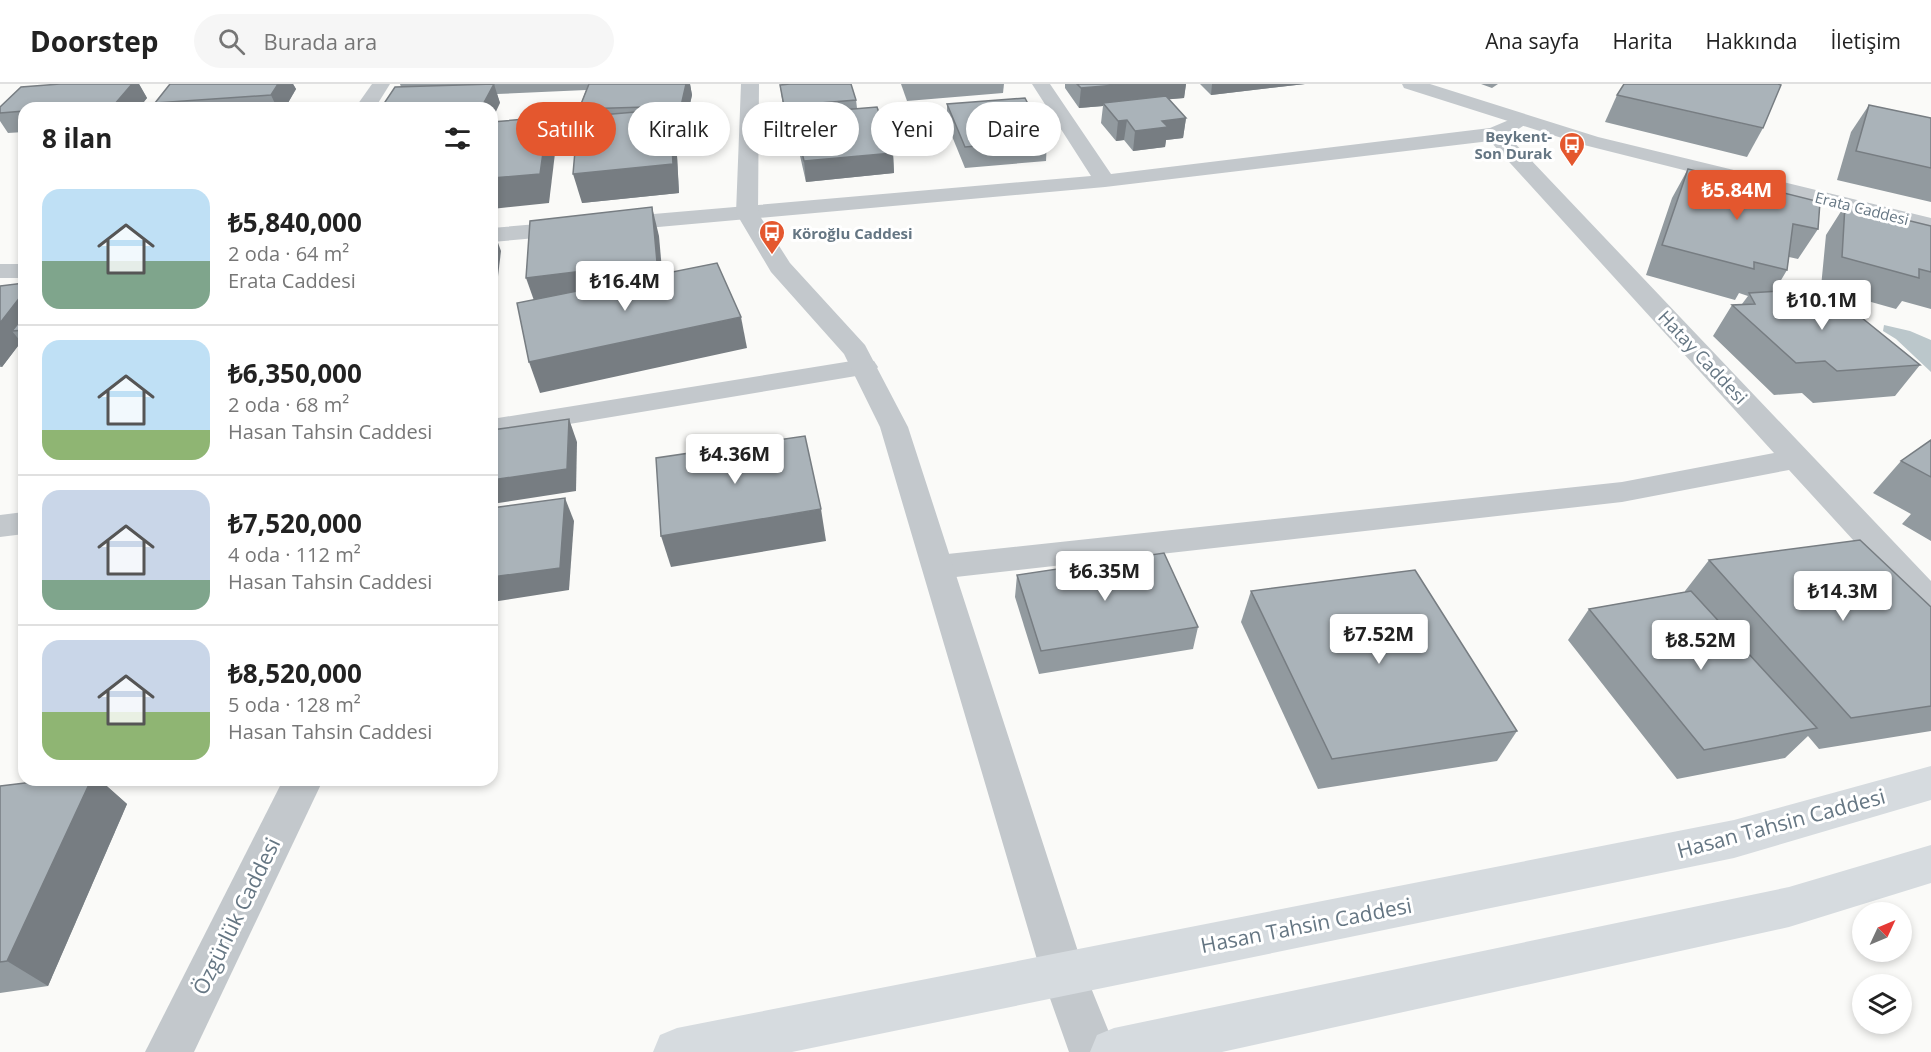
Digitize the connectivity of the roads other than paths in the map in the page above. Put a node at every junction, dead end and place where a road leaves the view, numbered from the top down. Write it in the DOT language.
graph roads {
  1 [pos="381,84"];
  2 [pos="750,84"];
  3 [pos="1041,84"];
  4 [pos="1411,84"];
  5 [pos="369,102"];
  6 [pos="1522,121"];
  7 [pos="1495,134"];
  8 [pos="1105,181"];
  9 [pos="747,213"];
  10 [pos="1931,225"];
  11 [pos="498,235"];
  12 [pos="18,271"];
  13 [pos="0,272"];
  14 [pos="864,367"];
  15 [pos="498,427"];
  16 [pos="1798,458"];
  17 [pos="18,524"];
  18 [pos="0,526"];
  19 [pos="938,567"];
  20 [pos="1931,603"];
  21 [pos="1931,783"];
  22 [pos="300,786"];
  23 [pos="1931,864"];
  24 [pos="1063,973"];
  25 [pos="169,1052"];
  26 [pos="677,1052"];
  27 [pos="1093,1052"];
  28 [pos="1114,1052"];
  1 -- 5 [label="street"];
  2 -- 9 [label="street"];
  3 -- 8 [label="street"];
  4 -- 6 [label="street, Erata Caddesi"];
  6 -- 7 [label="street"];
  6 -- 10 [label="street, Erata Caddesi"];
  7 -- 8 [label="street"];
  7 -- 16 [label="street, Hatay Caddesi"];
  8 -- 9 [label="street"];
  9 -- 11 [label="street"];
  9 -- 14 [label="street"];
  12 -- 13 [label="street"];
  14 -- 15 [label="street"];
  14 -- 19 [label="street"];
  16 -- 19 [label="street"];
  16 -- 20 [label="street, Hatay Caddesi"];
  17 -- 18 [label="street"];
  19 -- 24 [label="street"];
  21 -- 24 [label="main road, Hasan Tahsin Caddesi"];
  22 -- 25 [label="street, Özgürlük Caddesi"];
  23 -- 28 [label="main road"];
  24 -- 26 [label="main road, Hasan Tahsin Caddesi"];
  24 -- 27 [label="street"];
}
